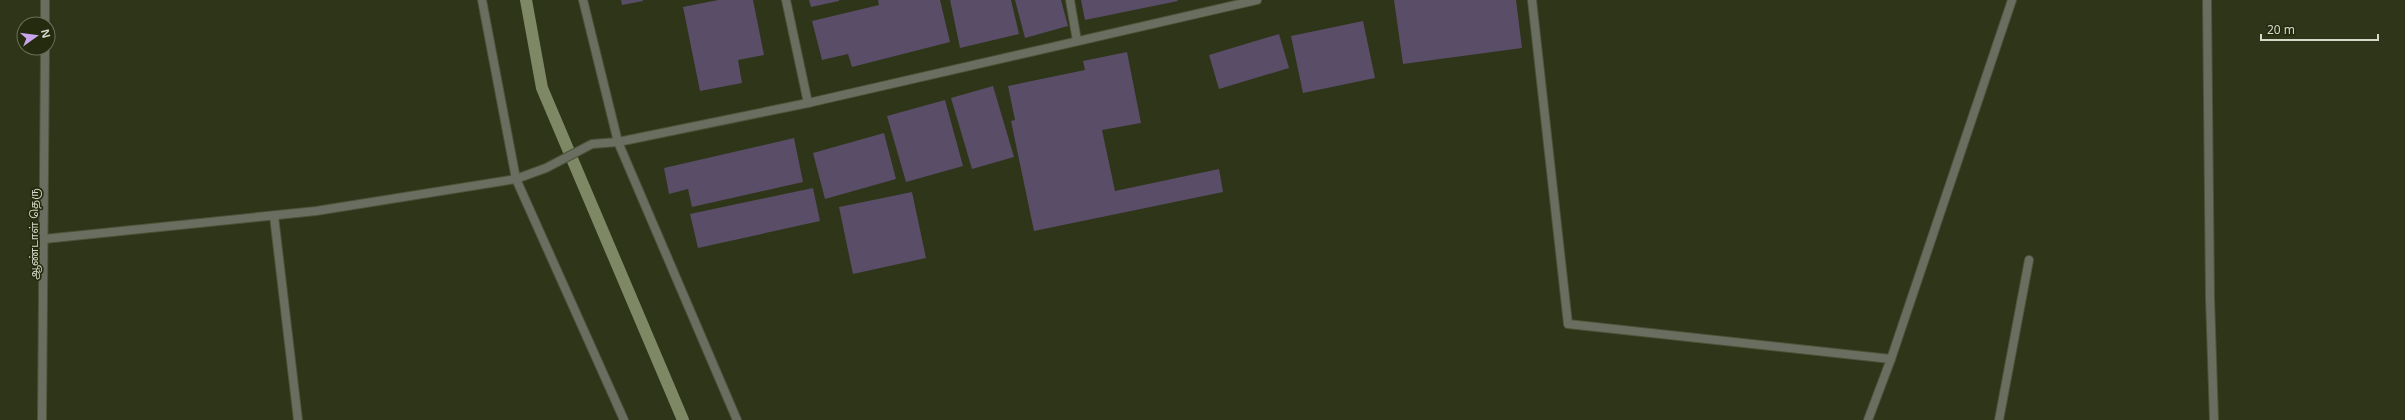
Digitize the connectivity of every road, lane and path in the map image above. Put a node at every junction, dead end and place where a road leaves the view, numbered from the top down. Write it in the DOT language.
graph roads {
  1 [pos="45,0"];
  2 [pos="482,0"];
  3 [pos="582,0"];
  4 [pos="786,0"];
  5 [pos="1070,0"];
  6 [pos="1257,0"];
  7 [pos="1532,0"];
  8 [pos="2012,0"];
  9 [pos="2207,0"];
  10 [pos="45,16"];
  11 [pos="1077,41"];
  12 [pos="44,56"];
  13 [pos="808,103"];
  14 [pos="618,142"];
  15 [pos="516,179"];
  16 [pos="274,216"];
  17 [pos="44,239"];
  18 [pos="2029,260"];
  19 [pos="1891,359"];
  20 [pos="42,420"];
  21 [pos="298,420"];
  22 [pos="624,420"];
  23 [pos="737,420"];
  24 [pos="1868,420"];
  25 [pos="2000,420"];
  26 [pos="2214,420"];
  1 -- 10 [label="street"];
  2 -- 15 [label="street"];
  3 -- 14 [label="street"];
  4 -- 13 [label="street"];
  5 -- 11 [label="street"];
  6 -- 11 [label="street"];
  7 -- 19 [label="street"];
  8 -- 19 [label="street"];
  9 -- 26 [label="street"];
  11 -- 13 [label="street"];
  12 -- 17 [label="street, ஆண்டாள் தெரு"];
  13 -- 14 [label="street"];
  14 -- 15 [label="street"];
  14 -- 23 [label="street"];
  15 -- 16 [label="street"];
  15 -- 22 [label="street"];
  16 -- 17 [label="street"];
  16 -- 21 [label="street"];
  17 -- 20 [label="street, ஆண்டாள் தெரு"];
  18 -- 25 [label="street"];
  19 -- 24 [label="street"];
}
